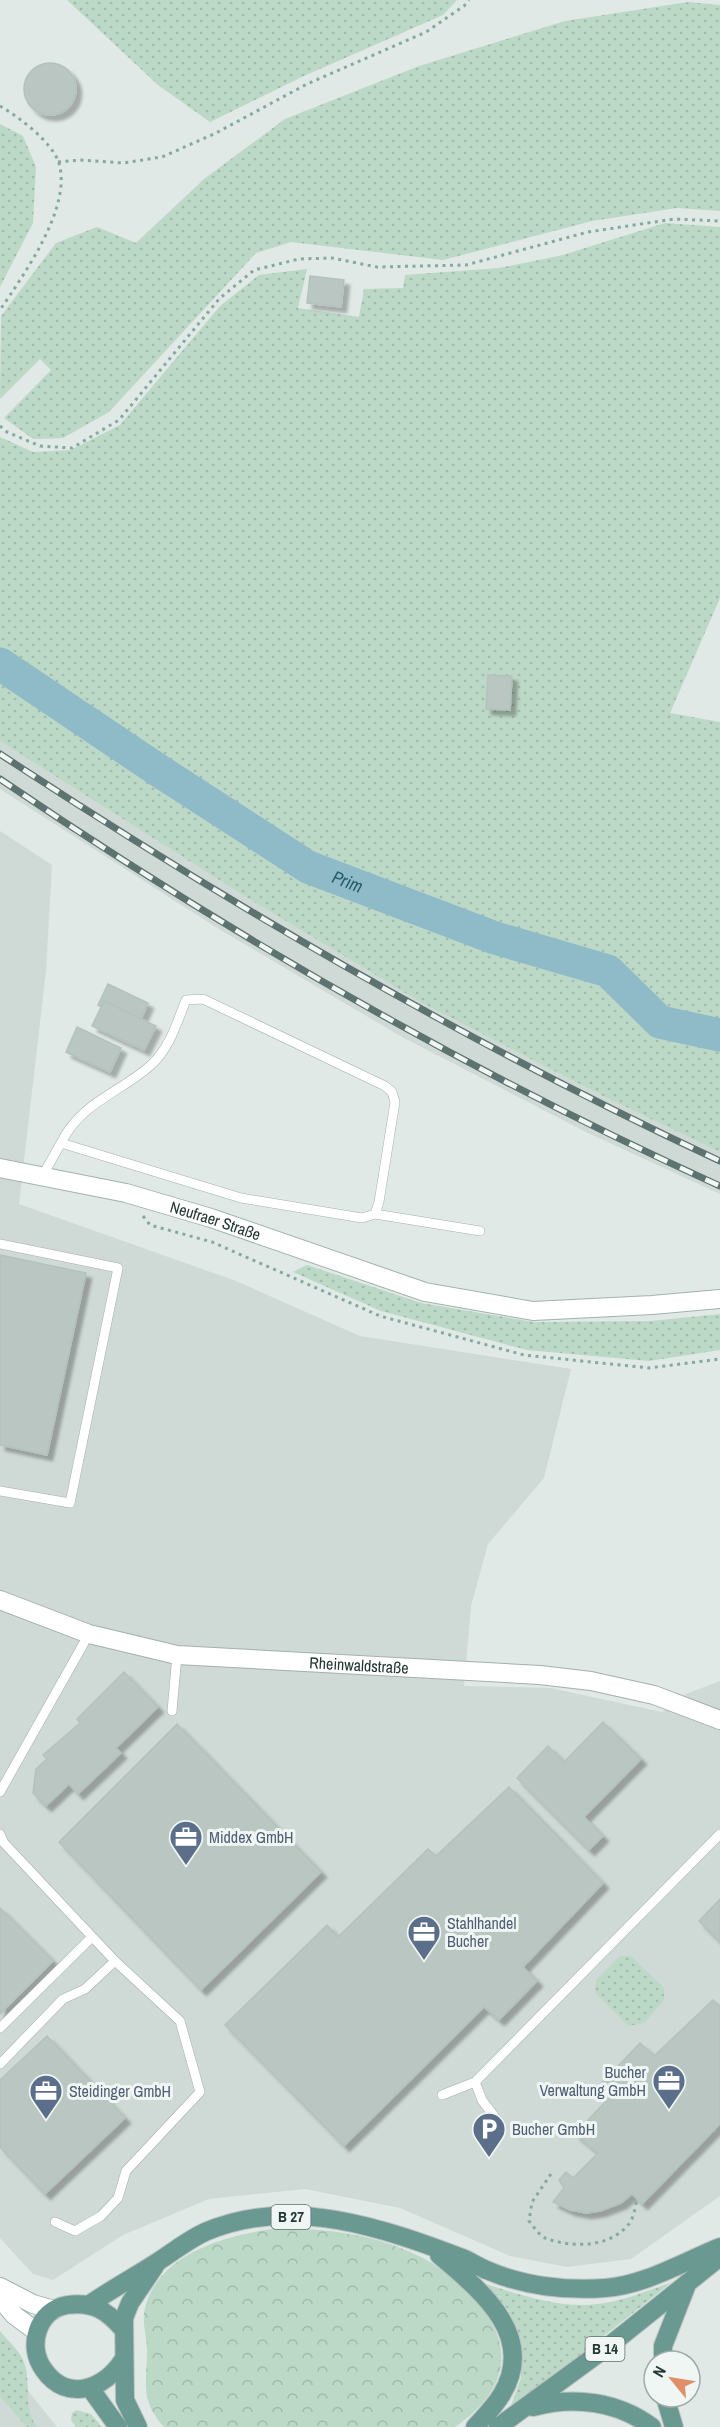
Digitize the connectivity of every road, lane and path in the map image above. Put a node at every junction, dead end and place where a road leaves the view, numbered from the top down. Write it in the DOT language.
graph roads {
  1 [pos="469,0"];
  2 [pos="0,106"];
  3 [pos="58,162"];
  4 [pos="720,221"];
  5 [pos="0,310"];
  6 [pos="0,426"];
  7 [pos="61,1143"];
  8 [pos="0,1168"];
  9 [pos="43,1175"];
  10 [pos="126,1193"];
  11 [pos="375,1214"];
  12 [pos="480,1232"];
  13 [pos="0,1244"];
  14 [pos="720,1299"];
  15 [pos="720,1359"];
  16 [pos="0,1491"];
  17 [pos="0,1600"];
  18 [pos="89,1634"];
  19 [pos="177,1655"];
  20 [pos="172,1711"];
  21 [pos="720,1720"];
  22 [pos="0,1792"];
  23 [pos="0,1834"];
  24 [pos="720,1834"];
  25 [pos="92,1937"];
  26 [pos="115,1961"];
  27 [pos="0,2028"];
  28 [pos="0,2064"];
  29 [pos="475,2082"];
  30 [pos="442,2095"];
  31 [pos="500,2124"];
  32 [pos="551,2174"];
  33 [pos="637,2199"];
  34 [pos="55,2222"];
  35 [pos="720,2247"];
  36 [pos="431,2248"];
  37 [pos="720,2257"];
  38 [pos="157,2262"];
  39 [pos="686,2286"];
  40 [pos="0,2287"];
  41 [pos="0,2298"];
  42 [pos="90,2304"];
  43 [pos="54,2310"];
  44 [pos="123,2329"];
  45 [pos="37,2332"];
  46 [pos="663,2349"];
  47 [pos="123,2360"];
  48 [pos="90,2388"];
  49 [pos="669,2409"];
  50 [pos="523,2410"];
  51 [pos="118,2427"];
  52 [pos="138,2427"];
  53 [pos="475,2427"];
  54 [pos="498,2427"];
  55 [pos="652,2427"];
  56 [pos="674,2427"];
  1 -- 3 [label="path"];
  2 -- 3 [label="path"];
  3 -- 5 [label="path"];
  4 -- 6 [label="path"];
  7 -- 9 [label="lane"];
  7 -- 11 [label="lane"];
  7 -- 11 [label="lane"];
  8 -- 9 [label="street, Neufraer Straße"];
  9 -- 10 [label="street, Neufraer Straße"];
  10 -- 14 [label="street, Neufraer Straße"];
  10 -- 15 [label="path"];
  11 -- 12 [label="lane"];
  13 -- 16 [label="lane"];
  17 -- 18 [label="street, Rheinwaldstraße"];
  18 -- 19 [label="street, Rheinwaldstraße"];
  18 -- 22 [label="lane"];
  19 -- 20 [label="lane"];
  19 -- 21 [label="street, Rheinwaldstraße"];
  23 -- 25 [label="lane"];
  24 -- 29 [label="lane"];
  25 -- 26 [label="lane"];
  25 -- 27 [label="lane"];
  26 -- 28 [label="lane"];
  26 -- 34 [label="lane"];
  29 -- 30 [label="lane"];
  29 -- 31 [label="lane"];
  32 -- 33 [label="path"];
  35 -- 36 [label="main road"];
  36 -- 38 [label="main road, B 27"];
  36 -- 53 [label="main road, B 27"];
  37 -- 39 [label="main road, B 14"];
  38 -- 42 [label="main road"];
  38 -- 44 [label="main road, B 27"];
  39 -- 46 [label="main road, B 14"];
  39 -- 50 [label="main road, B 14"];
  40 -- 43 [label="street"];
  41 -- 45 [label="street"];
  42 -- 43 [label="main road"];
  42 -- 44 [label="main road"];
  43 -- 45 [label="main road"];
  44 -- 47 [label="main road"];
  45 -- 48 [label="main road"];
  47 -- 48 [label="main road"];
  47 -- 52 [label="main road"];
  48 -- 51 [label="main road"];
  49 -- 56 [label="main road"];
  50 -- 54 [label="main road, B 14"];
  50 -- 55 [label="main road, B 14"];
}
